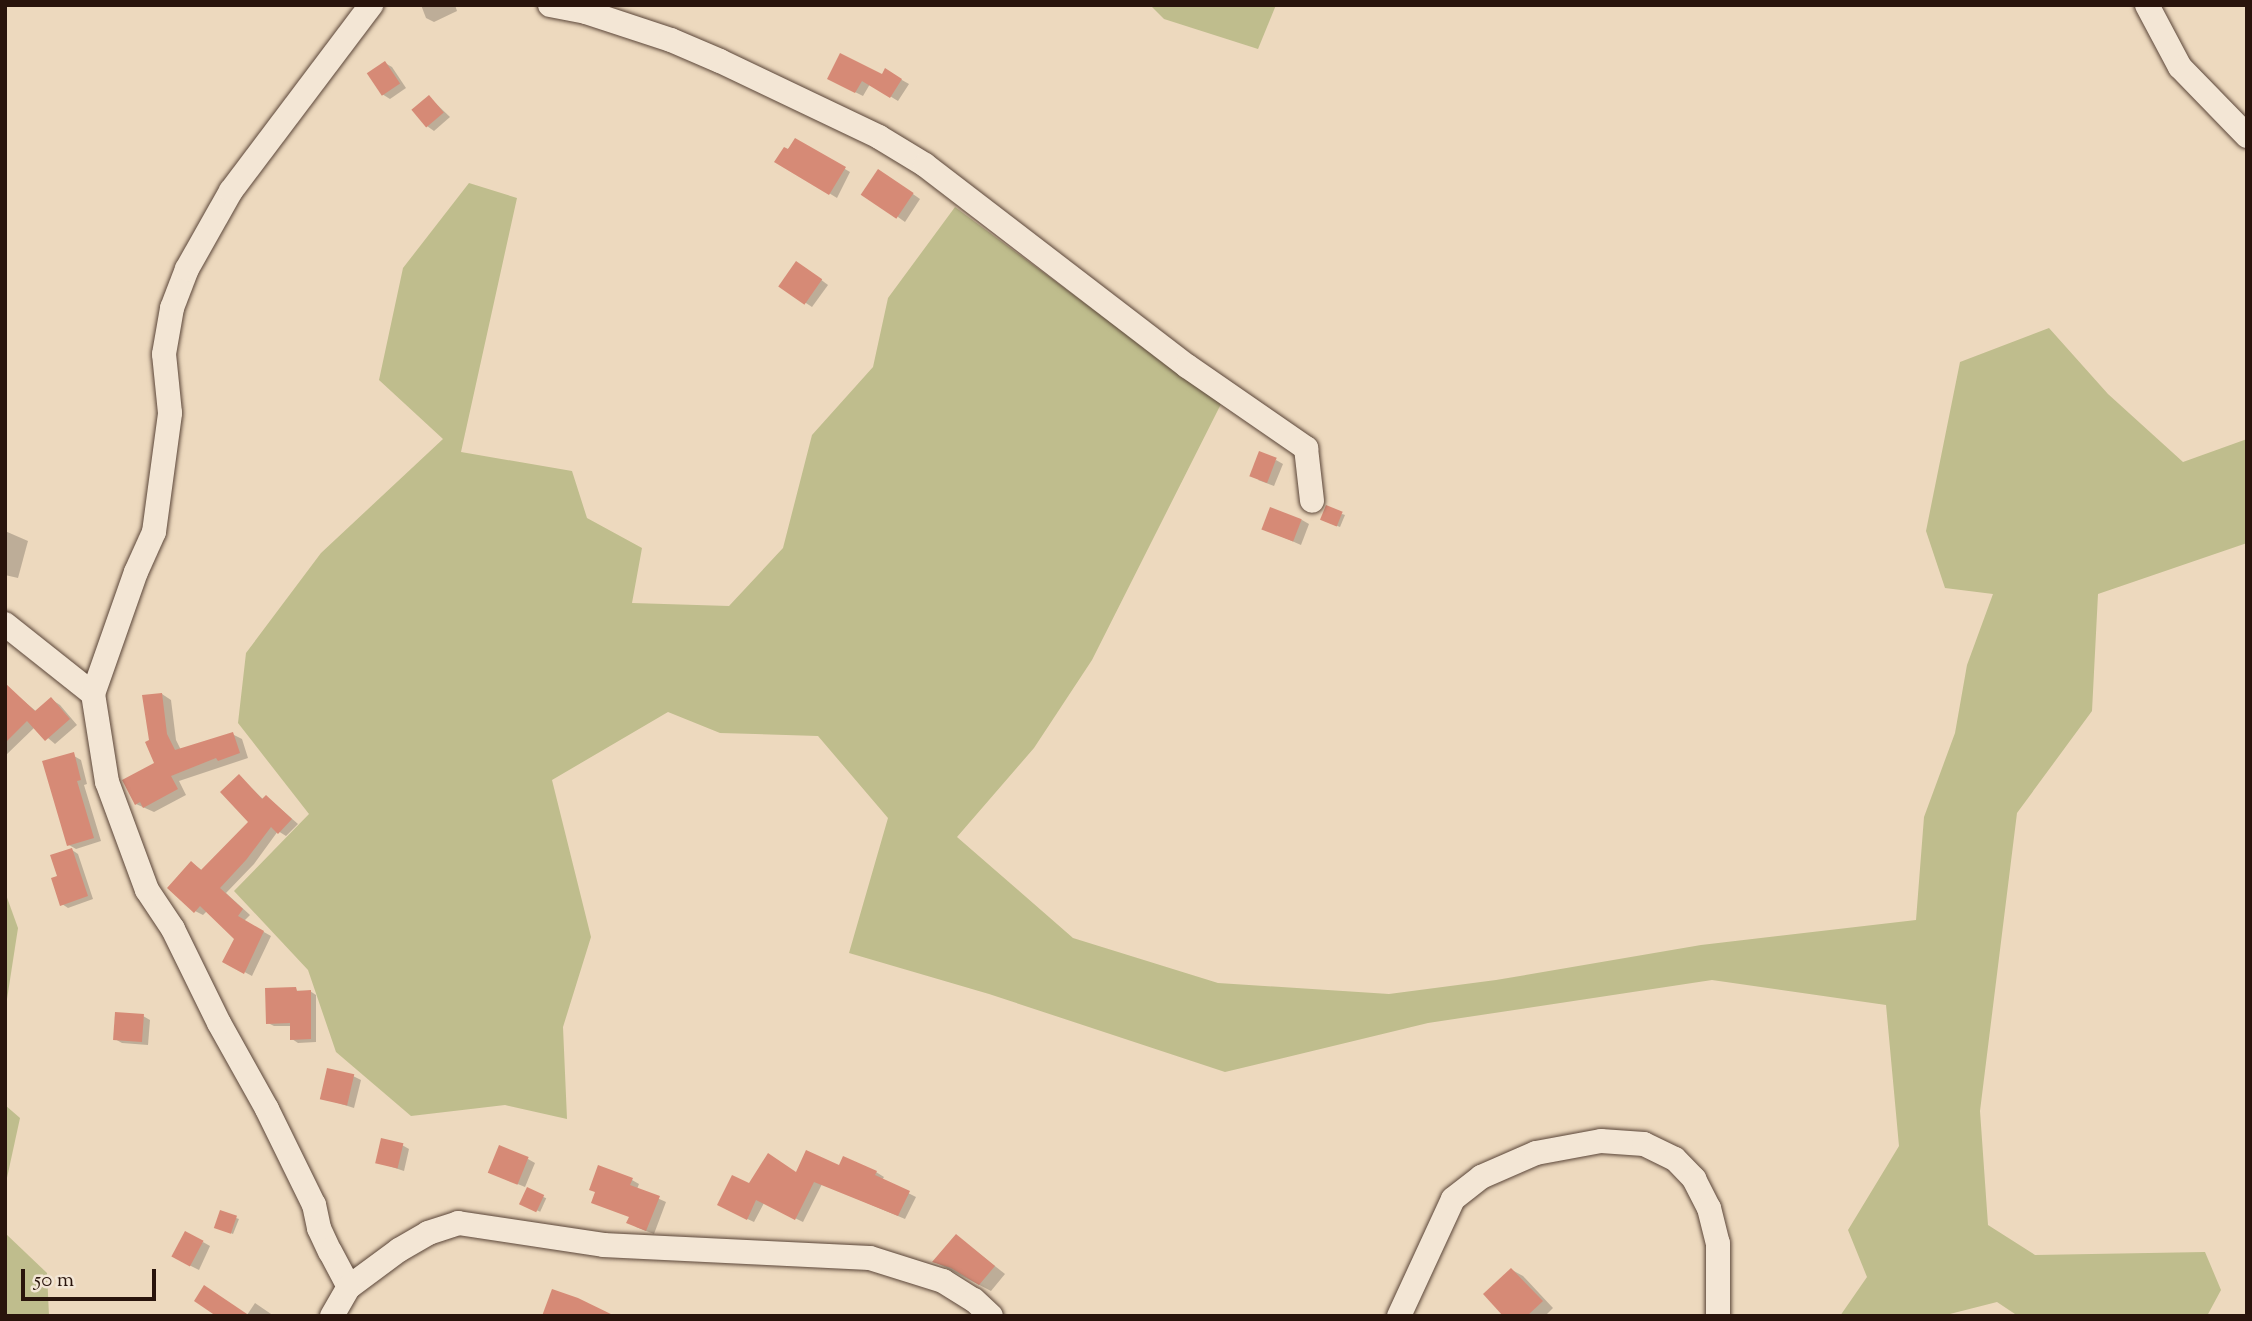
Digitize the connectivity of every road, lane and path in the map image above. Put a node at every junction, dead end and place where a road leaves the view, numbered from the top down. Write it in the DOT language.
graph roads {
  1 [pos="370,5"];
  2 [pos="550,5"];
  3 [pos="2147,5"];
  4 [pos="2247,136"];
  5 [pos="1312,500"];
  6 [pos="5,624"];
  7 [pos="93,694"];
  8 [pos="349,1287"];
  9 [pos="332,1316"];
  10 [pos="991,1316"];
  11 [pos="1399,1316"];
  12 [pos="1718,1316"];
  1 -- 7 [label="street"];
  2 -- 5 [label="street"];
  3 -- 4 [label="street"];
  6 -- 7 [label="street"];
  7 -- 8 [label="street"];
  8 -- 9 [label="street"];
  8 -- 10 [label="street"];
  11 -- 12 [label="street"];
}
